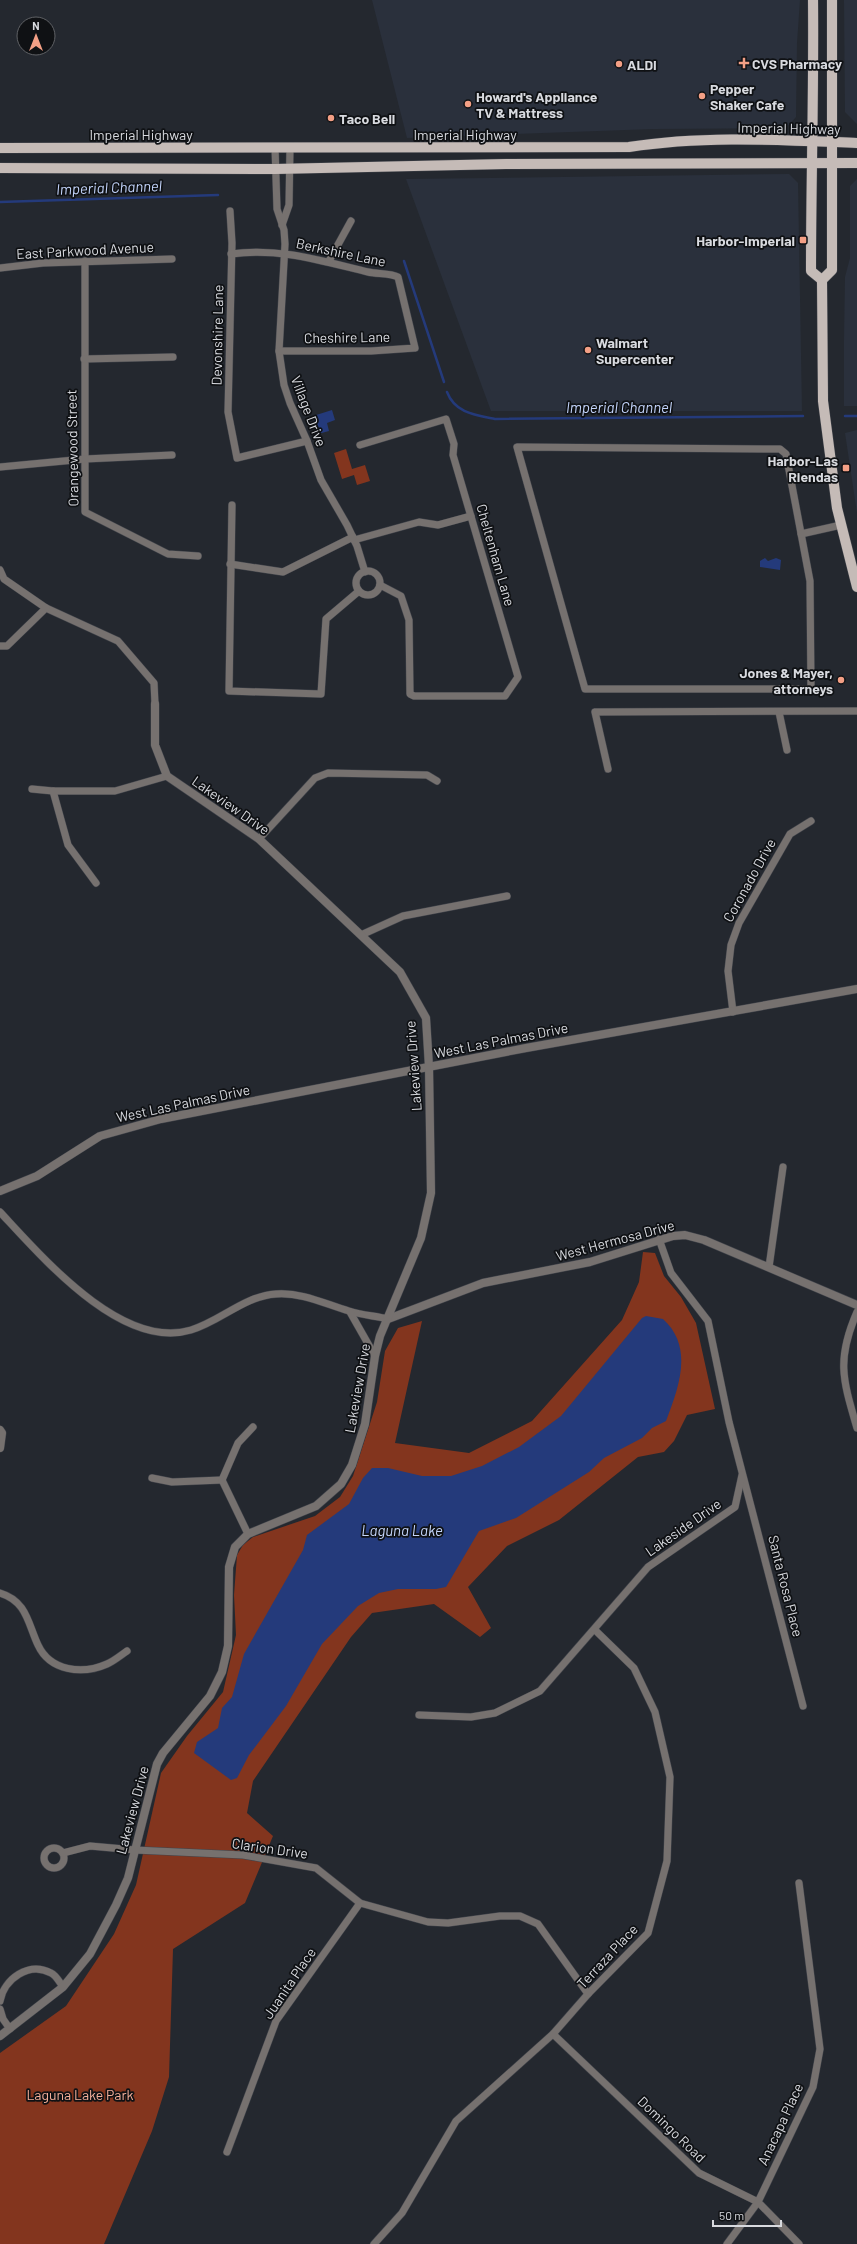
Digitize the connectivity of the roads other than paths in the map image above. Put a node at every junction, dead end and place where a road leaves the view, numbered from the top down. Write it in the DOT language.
graph roads {
  1 [pos="813,0"];
  2 [pos="832,0"];
  3 [pos="813,142"];
  4 [pos="833,142"];
  5 [pos="857,143"];
  6 [pos="275,147"];
  7 [pos="0,148"];
  8 [pos="290,148"];
  9 [pos="811,163"];
  10 [pos="832,163"];
  11 [pos="857,163"];
  12 [pos="0,168"];
  13 [pos="275,169"];
  14 [pos="290,169"];
  15 [pos="230,211"];
  16 [pos="351,221"];
  17 [pos="282,225"];
  18 [pos="231,254"];
  19 [pos="285,254"];
  20 [pos="172,259"];
  21 [pos="85,261"];
  22 [pos="329,261"];
  23 [pos="0,268"];
  24 [pos="822,280"];
  25 [pos="415,348"];
  26 [pos="279,351"];
  27 [pos="173,357"];
  28 [pos="84,359"];
  29 [pos="307,441"];
  30 [pos="360,445"];
  31 [pos="172,455"];
  32 [pos="85,459"];
  33 [pos="0,467"];
  34 [pos="232,505"];
  35 [pos="471,516"];
  36 [pos="841,525"];
  37 [pos="801,534"];
  38 [pos="353,538"];
  39 [pos="198,556"];
  40 [pos="230,564"];
  41 [pos="854,564"];
  42 [pos="0,570"];
  43 [pos="365,572"];
  44 [pos="380,585"];
  45 [pos="857,588"];
  46 [pos="359,591"];
  47 [pos="46,608"];
  48 [pos="0,646"];
  49 [pos="155,704"];
  50 [pos="857,711"];
  51 [pos="779,712"];
  52 [pos="787,750"];
  53 [pos="608,769"];
  54 [pos="167,776"];
  55 [pos="437,781"];
  56 [pos="32,789"];
  57 [pos="53,791"];
  58 [pos="811,821"];
  59 [pos="259,839"];
  60 [pos="96,883"];
  61 [pos="507,896"];
  62 [pos="361,936"];
  63 [pos="857,989"];
  64 [pos="733,1012"];
  65 [pos="429,1067"];
  66 [pos="783,1167"];
  67 [pos="0,1191"];
  68 [pos="0,1212"];
  69 [pos="659,1239"];
  70 [pos="769,1267"];
  71 [pos="857,1305"];
  72 [pos="350,1312"];
  73 [pos="857,1312"];
  74 [pos="388,1319"];
  75 [pos="375,1356"];
  76 [pos="253,1428"];
  77 [pos="857,1428"];
  78 [pos="0,1430"];
  79 [pos="0,1448"];
  80 [pos="743,1473"];
  81 [pos="152,1478"];
  82 [pos="222,1480"];
  83 [pos="248,1534"];
  84 [pos="0,1593"];
  85 [pos="596,1630"];
  86 [pos="127,1650"];
  87 [pos="803,1706"];
  88 [pos="419,1715"];
  89 [pos="135,1850"];
  90 [pos="63,1853"];
  91 [pos="799,1884"];
  92 [pos="360,1903"];
  93 [pos="63,1987"];
  94 [pos="588,1994"];
  95 [pos="0,2001"];
  96 [pos="0,2009"];
  97 [pos="10,2030"];
  98 [pos="553,2034"];
  99 [pos="0,2036"];
  100 [pos="227,2152"];
  101 [pos="758,2202"];
  102 [pos="374,2244"];
  103 [pos="727,2244"];
  104 [pos="799,2244"];
  1 -- 3 [label="main road"];
  2 -- 4 [label="main road"];
  3 -- 4 [label="main road, Imperial Highway"];
  3 -- 8 [label="main road, Imperial Highway"];
  3 -- 9 [label="main road"];
  4 -- 5 [label="main road, Imperial Highway"];
  4 -- 10 [label="main road"];
  6 -- 7 [label="main road, Imperial Highway"];
  6 -- 8 [label="main road, Imperial Highway"];
  6 -- 13 [label="street, Village Drive"];
  8 -- 14 [label="street, Village Drive"];
  9 -- 10 [label="main road"];
  9 -- 14 [label="main road"];
  9 -- 24 [label="main road"];
  10 -- 11 [label="main road"];
  10 -- 24 [label="main road"];
  12 -- 13 [label="main road"];
  13 -- 14 [label="main road"];
  13 -- 17 [label="street, Village Drive"];
  14 -- 17 [label="street, Village Drive"];
  15 -- 18 [label="street, Devonshire Lane"];
  16 -- 22 [label="street"];
  17 -- 19 [label="street, Village Drive"];
  18 -- 19 [label="street, Berkshire Lane"];
  18 -- 29 [label="street, Devonshire Lane"];
  19 -- 22 [label="street, Berkshire Lane"];
  19 -- 26 [label="street, Village Drive"];
  20 -- 21 [label="street, East Parkwood Avenue"];
  21 -- 23 [label="street, East Parkwood Avenue"];
  21 -- 28 [label="street, Orangewood Street"];
  22 -- 25 [label="street, Berkshire Lane"];
  24 -- 36 [label="main road"];
  25 -- 26 [label="street, Cheshire Lane"];
  26 -- 29 [label="street, Village Drive"];
  27 -- 28 [label="street"];
  28 -- 32 [label="street, Orangewood Street"];
  29 -- 38 [label="street, Village Drive"];
  30 -- 35 [label="street, Cheltenham Lane"];
  31 -- 32 [label="street"];
  32 -- 33 [label="street"];
  32 -- 39 [label="street, Orangewood Street"];
  34 -- 40 [label="street"];
  35 -- 38 [label="street"];
  35 -- 44 [label="street, Cheltenham Lane"];
  36 -- 37 [label="street"];
  36 -- 41 [label="main road"];
  37 -- 37 [label="street"];
  38 -- 40 [label="street"];
  38 -- 43 [label="street, Village Drive"];
  40 -- 46 [label="street"];
  41 -- 45 [label="main road"];
  42 -- 47 [label="street"];
  43 -- 44 [label="street"];
  43 -- 46 [label="street"];
  44 -- 46 [label="street"];
  47 -- 48 [label="street"];
  47 -- 49 [label="street"];
  49 -- 54 [label="street"];
  50 -- 51 [label="street"];
  51 -- 52 [label="street"];
  51 -- 53 [label="street"];
  54 -- 57 [label="street"];
  54 -- 59 [label="street, Lakeview Drive"];
  55 -- 59 [label="street"];
  56 -- 57 [label="street"];
  57 -- 60 [label="street"];
  58 -- 64 [label="street, Coronado Drive"];
  59 -- 62 [label="street, Lakeview Drive"];
  61 -- 62 [label="street"];
  62 -- 65 [label="street, Lakeview Drive"];
  63 -- 64 [label="street, West Las Palmas Drive"];
  64 -- 65 [label="street, West Las Palmas Drive"];
  65 -- 67 [label="street, West Las Palmas Drive"];
  65 -- 74 [label="street, Lakeview Drive"];
  66 -- 70 [label="street"];
  68 -- 72 [label="street"];
  69 -- 70 [label="street, West Hermosa Drive"];
  69 -- 74 [label="street, West Hermosa Drive"];
  69 -- 80 [label="street, Lakeside Drive"];
  70 -- 71 [label="street, West Hermosa Drive"];
  72 -- 74 [label="street"];
  72 -- 75 [label="street"];
  73 -- 77 [label="street"];
  74 -- 75 [label="street, Lakeview Drive"];
  75 -- 83 [label="street, Lakeview Drive"];
  76 -- 82 [label="street"];
  78 -- 79 [label="street"];
  80 -- 85 [label="street, Lakeside Drive"];
  80 -- 87 [label="street, Santa Rosa Place"];
  81 -- 82 [label="street"];
  82 -- 83 [label="street"];
  83 -- 89 [label="street, Lakeview Drive"];
  84 -- 86 [label="street"];
  85 -- 88 [label="street, Lakeside Drive"];
  85 -- 94 [label="street, Terraza Place"];
  89 -- 90 [label="street, Clarion Drive"];
  89 -- 92 [label="street, Clarion Drive"];
  89 -- 93 [label="street, Lakeview Drive"];
  91 -- 101 [label="street, Anacapa Place"];
  92 -- 94 [label="street, Clarion Drive"];
  92 -- 100 [label="street, Juanita Place"];
  93 -- 95 [label="street"];
  93 -- 97 [label="street, Lakeview Drive"];
  94 -- 98 [label="street, Terraza Place"];
  96 -- 97 [label="street"];
  97 -- 99 [label="street, Lakeview Drive"];
  98 -- 101 [label="street, Domingo Road"];
  98 -- 102 [label="street, Terraza Place"];
  101 -- 103 [label="street, Anacapa Place"];
  101 -- 104 [label="street, Domingo Road"];
}
